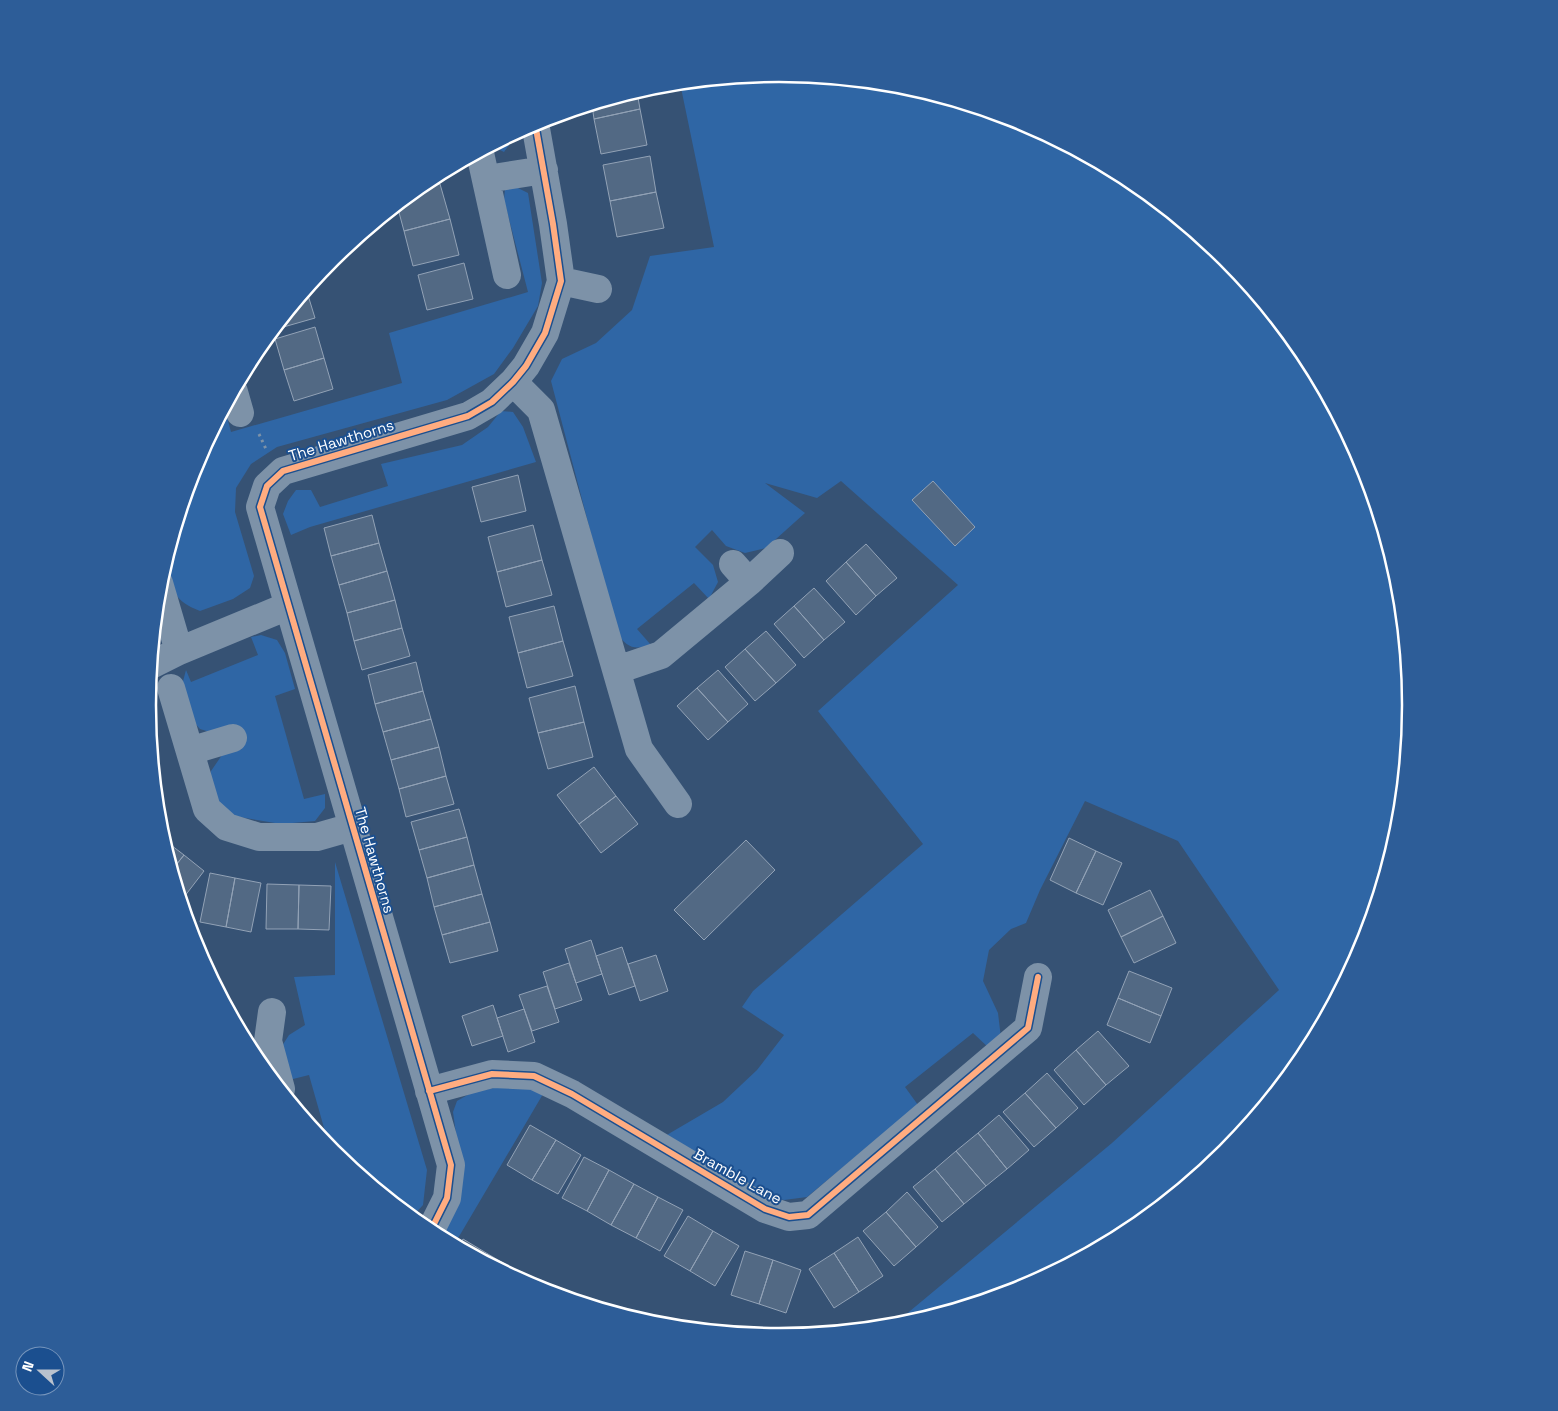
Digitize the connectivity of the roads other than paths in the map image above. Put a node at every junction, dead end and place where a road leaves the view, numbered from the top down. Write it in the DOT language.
graph roads {
  1 [pos="537,132"];
  2 [pos="482,158"];
  3 [pos="544,170"];
  4 [pos="487,180"];
  5 [pos="507,275"];
  6 [pos="561,281"];
  7 [pos="598,289"];
  8 [pos="513,382"];
  9 [pos="780,553"];
  10 [pos="165,603"];
  11 [pos="288,606"];
  12 [pos="179,652"];
  13 [pos="157,662"];
  14 [pos="617,670"];
  15 [pos="171,688"];
  16 [pos="233,738"];
  17 [pos="190,751"];
  18 [pos="678,804"];
  19 [pos="352,828"];
  20 [pos="1038,977"];
  21 [pos="272,1012"];
  22 [pos="277,1074"];
  23 [pos="429,1091"];
  24 [pos="434,1224"];
  1 -- 3 [label="street, The Hawthorns"];
  2 -- 4 [label="street"];
  3 -- 4 [label="street"];
  3 -- 6 [label="street, The Hawthorns"];
  4 -- 5 [label="street"];
  6 -- 7 [label="street"];
  6 -- 8 [label="street, The Hawthorns"];
  8 -- 11 [label="street, The Hawthorns"];
  8 -- 14 [label="street"];
  9 -- 14 [label="street"];
  10 -- 12 [label="street"];
  11 -- 12 [label="street"];
  11 -- 19 [label="street, The Hawthorns"];
  12 -- 13 [label="street"];
  14 -- 18 [label="street"];
  15 -- 17 [label="street, The Hawthorns"];
  16 -- 17 [label="street"];
  17 -- 19 [label="street, The Hawthorns"];
  19 -- 23 [label="street, The Hawthorns"];
  20 -- 23 [label="street, Bramble Lane"];
  21 -- 22 [label="street"];
  23 -- 24 [label="street"];
}
